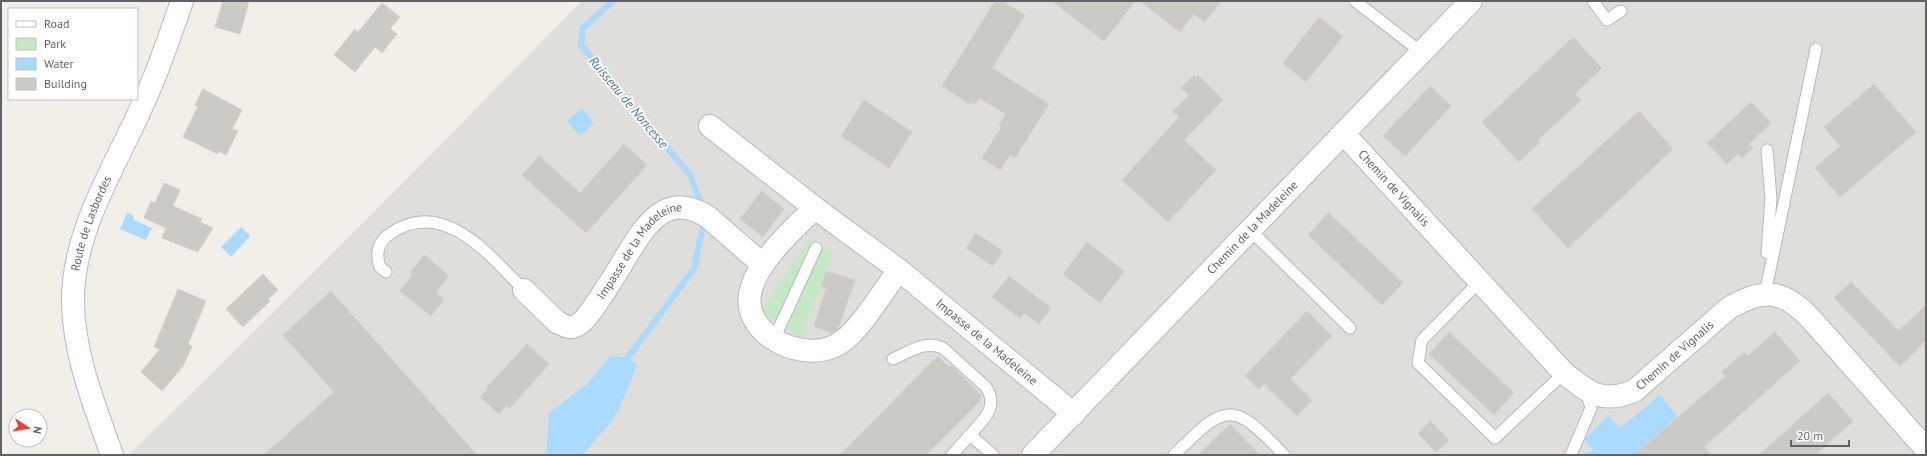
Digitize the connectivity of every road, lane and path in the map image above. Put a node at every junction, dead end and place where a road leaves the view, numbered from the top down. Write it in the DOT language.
graph roads {
  1 [pos="182,1"];
  2 [pos="1355,1"];
  3 [pos="1471,1"];
  4 [pos="1593,1"];
  5 [pos="1620,11"];
  6 [pos="1816,49"];
  7 [pos="1421,52"];
  8 [pos="710,126"];
  9 [pos="1343,133"];
  10 [pos="1767,150"];
  11 [pos="815,208"];
  12 [pos="1250,230"];
  13 [pos="816,248"];
  14 [pos="763,265"];
  15 [pos="899,270"];
  16 [pos="386,272"];
  17 [pos="1480,281"];
  18 [pos="524,290"];
  19 [pos="1765,294"];
  20 [pos="1350,328"];
  21 [pos="774,339"];
  22 [pos="893,360"];
  23 [pos="1564,373"];
  24 [pos="1586,391"];
  25 [pos="1074,414"];
  26 [pos="970,435"];
  27 [pos="1926,449"];
  28 [pos="112,455"];
  29 [pos="952,455"];
  30 [pos="993,455"];
  31 [pos="1033,455"];
  32 [pos="1174,455"];
  33 [pos="1284,455"];
  34 [pos="1571,455"];
  1 -- 28 [label="street, Route de Lasbordes"];
  2 -- 7 [label="lane"];
  3 -- 7 [label="street, Chemin de la Madeleine"];
  4 -- 5 [label="lane"];
  6 -- 19 [label="lane"];
  7 -- 9 [label="street, Chemin de la Madeleine"];
  8 -- 11 [label="street, Impasse de la Madeleine"];
  9 -- 12 [label="street, Chemin de la Madeleine"];
  9 -- 17 [label="street, Chemin de Vignalis"];
  10 -- 19 [label="lane"];
  11 -- 14 [label="street"];
  11 -- 15 [label="street, Impasse de la Madeleine"];
  12 -- 20 [label="lane"];
  12 -- 25 [label="street, Chemin de la Madeleine"];
  13 -- 21 [label="lane"];
  14 -- 18 [label="street, Impasse de la Madeleine"];
  14 -- 21 [label="street"];
  15 -- 21 [label="street"];
  15 -- 25 [label="street, Impasse de la Madeleine"];
  16 -- 18 [label="lane"];
  17 -- 23 [label="street, Chemin de Vignalis"];
  17 -- 23 [label="lane"];
  19 -- 24 [label="street, Chemin de Vignalis"];
  19 -- 27 [label="street, Chemin de Vignalis"];
  22 -- 26 [label="lane"];
  23 -- 24 [label="street, Chemin de Vignalis"];
  24 -- 34 [label="lane"];
  25 -- 31 [label="street, Chemin de la Madeleine"];
  26 -- 29 [label="lane"];
  26 -- 30 [label="lane"];
  32 -- 33 [label="lane"];
}
